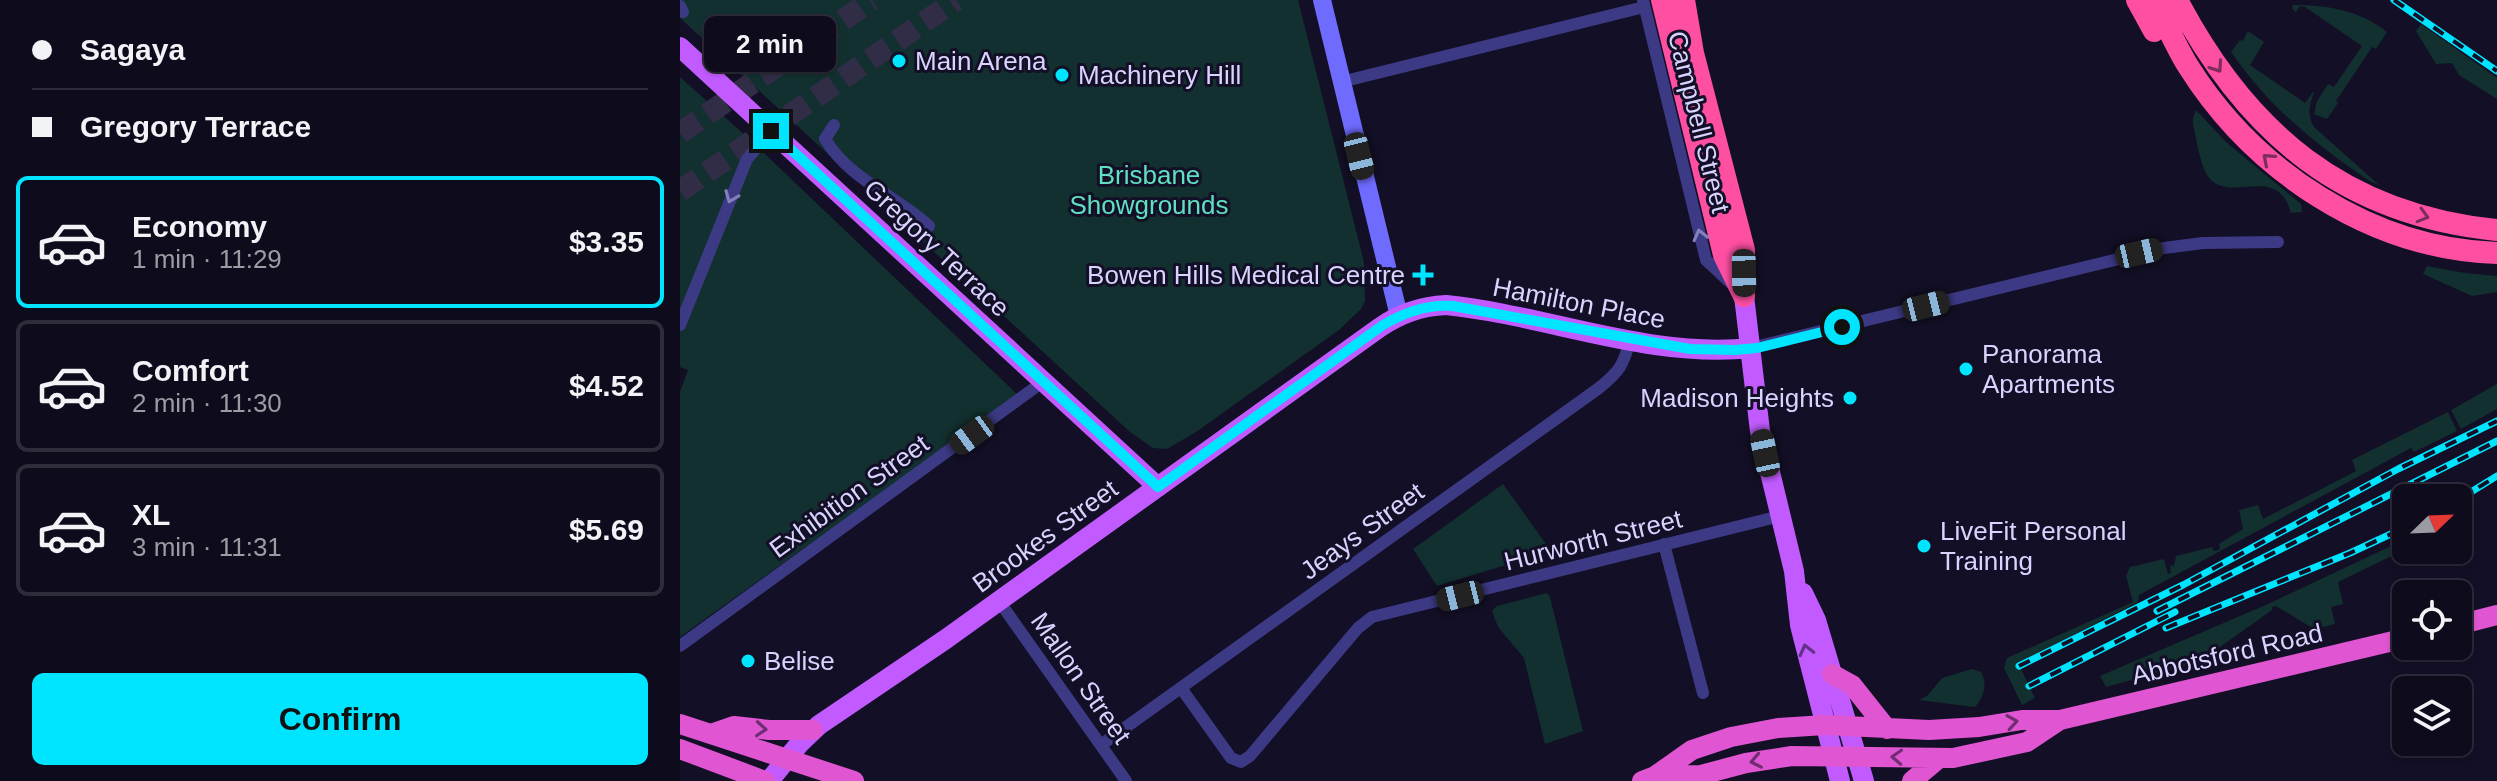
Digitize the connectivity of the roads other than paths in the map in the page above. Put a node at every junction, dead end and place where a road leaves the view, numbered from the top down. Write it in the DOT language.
graph roads {
  1 [pos="1322,0"];
  2 [pos="1684,0"];
  3 [pos="2137,0"];
  4 [pos="2155,0"];
  5 [pos="2177,0"];
  6 [pos="1650,2"];
  7 [pos="680,47"];
  8 [pos="2185,62"];
  9 [pos="1341,82"];
  10 [pos="834,125"];
  11 [pos="771,131"];
  12 [pos="1706,143"];
  13 [pos="929,226"];
  14 [pos="2497,230"];
  15 [pos="2278,242"];
  16 [pos="2497,253"];
  17 [pos="1744,296"];
  18 [pos="1399,316"];
  19 [pos="680,325"];
  20 [pos="1630,339"];
  21 [pos="1751,348"];
  22 [pos="1044,381"];
  23 [pos="1158,487"];
  24 [pos="1780,516"];
  25 [pos="1664,544"];
  26 [pos="1794,571"];
  27 [pos="999,601"];
  28 [pos="2497,615"];
  29 [pos="2472,621"];
  30 [pos="2392,641"];
  31 [pos="680,646"];
  32 [pos="1832,674"];
  33 [pos="1181,688"];
  34 [pos="1703,693"];
  35 [pos="2060,720"];
  36 [pos="680,724"];
  37 [pos="1825,725"];
  38 [pos="1847,726"];
  39 [pos="1887,729"];
  40 [pos="813,730"];
  41 [pos="711,734"];
  42 [pos="1101,745"];
  43 [pos="680,749"];
  44 [pos="1833,755"];
  45 [pos="1856,755"];
  46 [pos="786,759"];
  47 [pos="1938,759"];
  48 [pos="1649,779"];
  49 [pos="767,781"];
  50 [pos="854,781"];
  51 [pos="1126,781"];
  52 [pos="1840,781"];
  53 [pos="1864,781"];
  54 [pos="1912,781"];
  1 -- 9 [label="main road"];
  2 -- 12 [label="highway"];
  3 -- 8 [label="highway"];
  4 -- 8 [label="highway"];
  5 -- 14 [label="highway, one-way"];
  6 -- 9 [label="street"];
  6 -- 12 [label="highway"];
  17 -- 6 [label="street, Campbell Street, one-way"];
  7 -- 11 [label="main road, Gregory Terrace"];
  16 -- 8 [label="highway, one-way"];
  9 -- 18 [label="main road"];
  10 -- 13 [label="street"];
  11 -- 19 [label="street, one-way"];
  11 -- 22 [label="main road, Gregory Terrace"];
  12 -- 17 [label="highway"];
  15 -- 21 [label="street"];
  17 -- 21 [label="main road"];
  18 -- 20 [label="main road, Hamilton Place"];
  18 -- 23 [label="main road, Brookes Street"];
  20 -- 21 [label="main road, Hamilton Place"];
  20 -- 33 [label="street, Jeays Street"];
  21 -- 24 [label="main road"];
  22 -- 23 [label="main road, Gregory Terrace"];
  22 -- 31 [label="street, Exhibition Street"];
  23 -- 27 [label="main road, Brookes Street"];
  24 -- 25 [label="street, Hurworth Street"];
  24 -- 26 [label="main road"];
  25 -- 33 [label="street, Hurworth Street"];
  25 -- 34 [label="street"];
  26 -- 32 [label="main road"];
  37 -- 26 [label="main road, one-way"];
  27 -- 40 [label="main road, Brookes Street"];
  27 -- 42 [label="street, Mallon Street"];
  28 -- 29 [label="highway"];
  30 -- 35 [label="highway, Abbotsford Road"];
  32 -- 38 [label="main road"];
  32 -- 39 [label="highway"];
  33 -- 42 [label="street, Jeays Street"];
  39 -- 35 [label="highway, Abbotsford Road, one-way"];
  35 -- 47 [label="highway, Abbotsford Road"];
  36 -- 41 [label="highway"];
  37 -- 38 [label="highway, Abbotsford Road"];
  37 -- 44 [label="main road"];
  37 -- 48 [label="highway, Abbotsford Road"];
  38 -- 39 [label="highway, Abbotsford Road"];
  38 -- 45 [label="main road"];
  41 -- 40 [label="highway, one-way"];
  40 -- 46 [label="main road, Brookes Street"];
  41 -- 46 [label="highway"];
  42 -- 51 [label="street, Mallon Street"];
  43 -- 49 [label="highway"];
  44 -- 45 [label="highway, Abbotsford Road"];
  44 -- 48 [label="highway, Abbotsford Road, one-way"];
  44 -- 52 [label="main road"];
  47 -- 45 [label="highway, Abbotsford Road, one-way"];
  45 -- 53 [label="main road"];
  46 -- 49 [label="main road, Brookes Street"];
  46 -- 50 [label="highway"];
  47 -- 54 [label="highway"];
}
